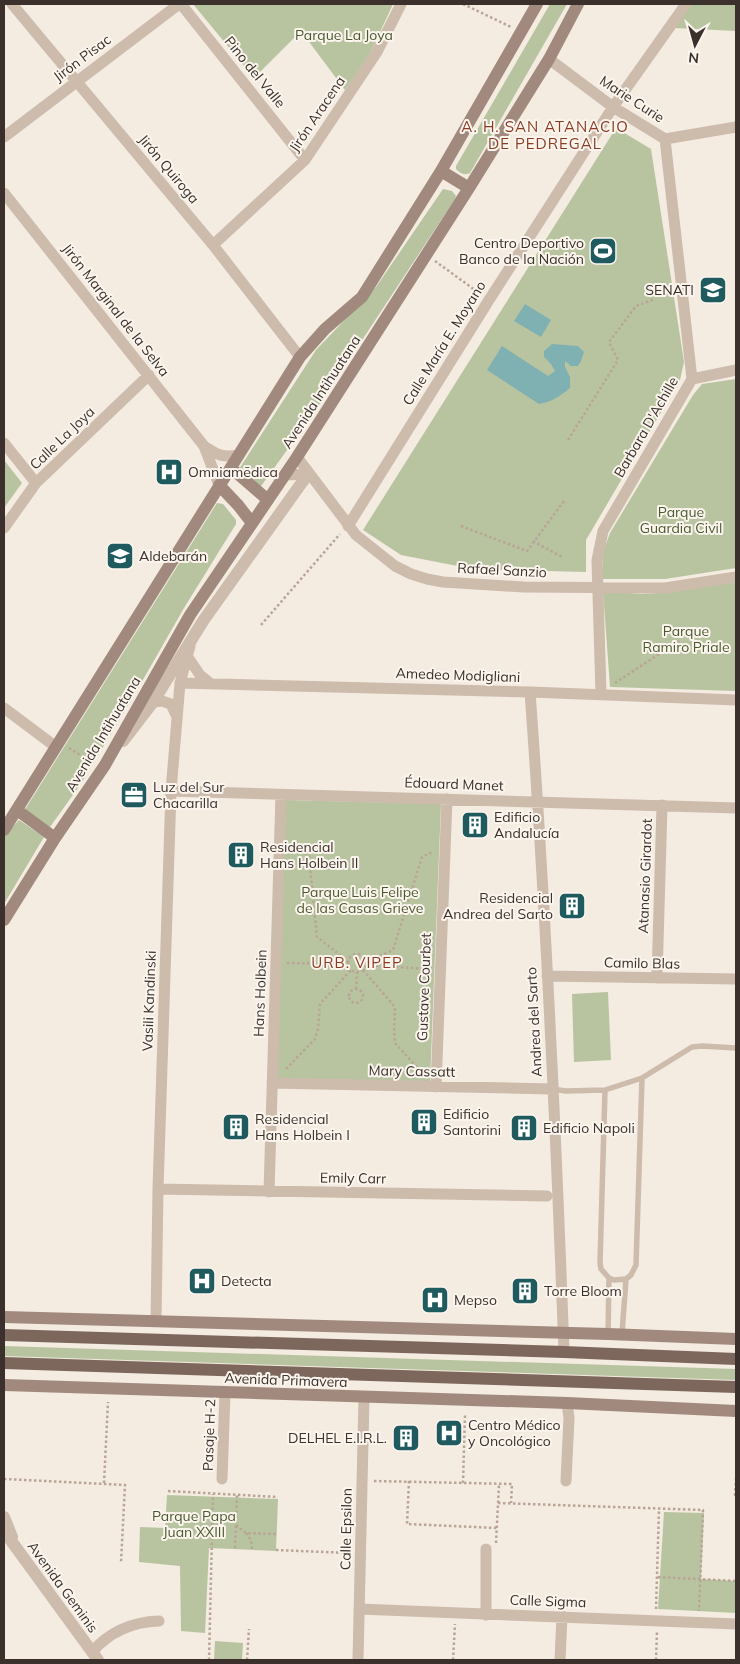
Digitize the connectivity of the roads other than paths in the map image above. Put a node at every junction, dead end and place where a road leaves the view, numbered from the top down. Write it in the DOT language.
graph roads {
  1 [pos="12,4"];
  2 [pos="180,4"];
  3 [pos="401,4"];
  4 [pos="537,4"];
  5 [pos="578,4"];
  6 [pos="686,4"];
  7 [pos="549,59"];
  8 [pos="76,82"];
  9 [pos="613,107"];
  10 [pos="736,127"];
  11 [pos="4,137"];
  12 [pos="665,139"];
  13 [pos="306,160"];
  14 [pos="441,171"];
  15 [pos="470,188"];
  16 [pos="4,193"];
  17 [pos="213,245"];
  18 [pos="300,357"];
  19 [pos="736,370"];
  20 [pos="148,376"];
  21 [pos="692,379"];
  22 [pos="4,442"];
  23 [pos="204,446"];
  24 [pos="239,455"];
  25 [pos="297,457"];
  26 [pos="230,468"];
  27 [pos="308,474"];
  28 [pos="284,475"];
  29 [pos="36,483"];
  30 [pos="219,485"];
  31 [pos="268,500"];
  32 [pos="252,523"];
  33 [pos="348,526"];
  34 [pos="4,528"];
  35 [pos="736,577"];
  36 [pos="598,588"];
  37 [pos="193,637"];
  38 [pos="187,656"];
  39 [pos="180,683"];
  40 [pos="210,683"];
  41 [pos="530,692"];
  42 [pos="601,694"];
  43 [pos="736,700"];
  44 [pos="153,702"];
  45 [pos="4,708"];
  46 [pos="176,717"];
  47 [pos="57,744"];
  48 [pos="103,766"];
  49 [pos="171,791"];
  50 [pos="281,794"];
  51 [pos="447,799"];
  52 [pos="538,802"];
  53 [pos="662,805"];
  54 [pos="736,808"];
  55 [pos="17,810"];
  56 [pos="4,830"];
  57 [pos="55,838"];
  58 [pos="4,920"];
  59 [pos="547,976"];
  60 [pos="657,978"];
  61 [pos="736,979"];
  62 [pos="736,1048"];
  63 [pos="642,1078"];
  64 [pos="272,1083"];
  65 [pos="432,1083"];
  66 [pos="552,1089"];
  67 [pos="605,1090"];
  68 [pos="158,1189"];
  69 [pos="269,1192"];
  70 [pos="546,1196"];
  71 [pos="609,1278"];
  72 [pos="626,1279"];
  73 [pos="4,1316"];
  74 [pos="156,1321"];
  75 [pos="563,1333"];
  76 [pos="608,1334"];
  77 [pos="622,1334"];
  78 [pos="4,1335"];
  79 [pos="736,1339"];
  80 [pos="564,1352"];
  81 [pos="736,1359"];
  82 [pos="4,1363"];
  83 [pos="4,1385"];
  84 [pos="736,1387"];
  85 [pos="225,1392"];
  86 [pos="364,1398"];
  87 [pos="567,1403"];
  88 [pos="736,1410"];
  89 [pos="222,1479"];
  90 [pos="566,1481"];
  91 [pos="4,1517"];
  92 [pos="4,1531"];
  93 [pos="16,1546"];
  94 [pos="486,1549"];
  95 [pos="360,1609"];
  96 [pos="486,1614"];
  97 [pos="562,1616"];
  98 [pos="159,1621"];
  99 [pos="736,1624"];
  100 [pos="95,1656"];
  101 [pos="358,1660"];
  102 [pos="560,1660"];
  1 -- 8 [label="street, Jirón Quiroga"];
  2 -- 8 [label="street, Jirón Pisac"];
  2 -- 13 [label="street, Pino del Valle"];
  3 -- 13 [label="street, Jirón Aracena"];
  4 -- 14 [label="main road, Avenida Intihuatana"];
  5 -- 7 [label="main road, Avenida Intihuatana"];
  6 -- 9 [label="street, Calle María E. Moyano"];
  7 -- 9 [label="street, Marie Curie"];
  7 -- 15 [label="main road, Avenida Intihuatana"];
  8 -- 11 [label="street, Jirón Pisac"];
  8 -- 17 [label="street, Jirón Quiroga"];
  9 -- 12 [label="street, Marie Curie"];
  9 -- 33 [label="street, Calle María E. Moyano"];
  10 -- 12 [label="street, Marie Curie"];
  12 -- 21 [label="street, Barbara D'Achille"];
  13 -- 17 [label="street, Jirón Aracena"];
  14 -- 15 [label="main road"];
  14 -- 18 [label="main road, Avenida Intihuatana"];
  15 -- 25 [label="main road, Avenida Intihuatana"];
  16 -- 20 [label="street, Jirón Marginal de la Selva"];
  17 -- 18 [label="street, Jirón Quiroga"];
  18 -- 24 [label="main road, Avenida Intihuatana"];
  19 -- 21 [label="street"];
  20 -- 23 [label="street, Jirón Marginal de la Selva"];
  20 -- 29 [label="street, Calle La Joya"];
  21 -- 36 [label="street, Barbara D'Achille"];
  22 -- 29 [label="street"];
  23 -- 24 [label="street, Jirón Marginal de la Selva"];
  23 -- 30 [label="street, Jirón Marginal de la Selva"];
  24 -- 26 [label="main road, Avenida Intihuatana"];
  25 -- 27 [label="street, Rafael Sanzio"];
  25 -- 28 [label="main road, Avenida Intihuatana"];
  26 -- 30 [label="main road, Avenida Intihuatana"];
  26 -- 31 [label="main road"];
  27 -- 28 [label="street"];
  27 -- 33 [label="street, Rafael Sanzio"];
  27 -- 37 [label="street"];
  28 -- 31 [label="main road, Avenida Intihuatana"];
  29 -- 34 [label="street, Calle La Joya"];
  30 -- 32 [label="main road"];
  30 -- 47 [label="main road, Avenida Intihuatana"];
  31 -- 32 [label="main road, Avenida Intihuatana"];
  32 -- 48 [label="main road, Avenida Intihuatana"];
  33 -- 36 [label="street, Rafael Sanzio"];
  35 -- 36 [label="street, Rafael Sanzio"];
  36 -- 42 [label="street, Barbara D'Achille"];
  37 -- 38 [label="street, Vasili Kandinski"];
  37 -- 44 [label="street"];
  38 -- 39 [label="street, Vasili Kandinski"];
  38 -- 40 [label="street"];
  39 -- 40 [label="street, Amedeo Modigliani"];
  39 -- 44 [label="street"];
  39 -- 46 [label="street, Vasili Kandinski"];
  40 -- 41 [label="street, Amedeo Modigliani"];
  41 -- 42 [label="street, Amedeo Modigliani"];
  41 -- 52 [label="street, Andrea del Sarto"];
  42 -- 43 [label="street, Amedeo Modigliani"];
  44 -- 46 [label="street"];
  44 -- 48 [label="street"];
  45 -- 47 [label="street"];
  46 -- 49 [label="street, Vasili Kandinski"];
  47 -- 55 [label="main road, Avenida Intihuatana"];
  48 -- 57 [label="main road, Avenida Intihuatana"];
  49 -- 50 [label="street, Édouard Manet"];
  49 -- 68 [label="street, Vasili Kandinski"];
  50 -- 51 [label="street, Édouard Manet"];
  50 -- 64 [label="street, Hans Holbein"];
  51 -- 52 [label="street, Édouard Manet"];
  51 -- 65 [label="street, Gustave Courbet"];
  52 -- 53 [label="street, Édouard Manet"];
  52 -- 59 [label="street, Andrea del Sarto"];
  53 -- 54 [label="street, Édouard Manet"];
  53 -- 60 [label="street, Atanasio Girardot"];
  55 -- 56 [label="main road, Avenida Intihuatana"];
  55 -- 57 [label="main road"];
  57 -- 58 [label="main road, Avenida Intihuatana"];
  59 -- 60 [label="street, Camilo Blas"];
  59 -- 66 [label="street, Andrea del Sarto"];
  60 -- 61 [label="street, Camilo Blas"];
  62 -- 63 [label="lane"];
  63 -- 67 [label="lane"];
  63 -- 72 [label="lane"];
  64 -- 65 [label="street, Mary Cassatt"];
  64 -- 69 [label="street, Hans Holbein"];
  65 -- 66 [label="street, Mary Cassatt"];
  66 -- 67 [label="lane"];
  66 -- 75 [label="street, Andrea del Sarto"];
  67 -- 71 [label="lane"];
  68 -- 69 [label="street, Emily Carr"];
  68 -- 74 [label="street, Vasili Kandinski"];
  69 -- 70 [label="street, Emily Carr"];
  71 -- 72 [label="lane"];
  71 -- 76 [label="lane"];
  72 -- 77 [label="lane"];
  73 -- 74 [label="main road"];
  74 -- 75 [label="main road"];
  75 -- 76 [label="main road"];
  75 -- 80 [label="street, Andrea del Sarto"];
  76 -- 77 [label="main road"];
  77 -- 79 [label="main road"];
  78 -- 80 [label="main road"];
  80 -- 81 [label="main road"];
  82 -- 84 [label="main road, Avenida Primavera"];
  83 -- 85 [label="main road, Avenida Primavera"];
  85 -- 86 [label="main road, Avenida Primavera"];
  85 -- 89 [label="street, Pasaje H-2"];
  86 -- 87 [label="main road, Avenida Primavera"];
  86 -- 95 [label="street, Calle Epsilon"];
  87 -- 88 [label="main road, Avenida Primavera"];
  87 -- 90 [label="street"];
  91 -- 93 [label="street"];
  92 -- 93 [label="street, Avenida Geminis"];
  93 -- 100 [label="street, Avenida Geminis"];
  94 -- 96 [label="street"];
  95 -- 96 [label="street, Calle Sigma"];
  95 -- 101 [label="street, Calle Epsilon"];
  96 -- 97 [label="street, Calle Sigma"];
  97 -- 99 [label="street, Calle Sigma"];
  97 -- 102 [label="street"];
  98 -- 100 [label="street"];
}
